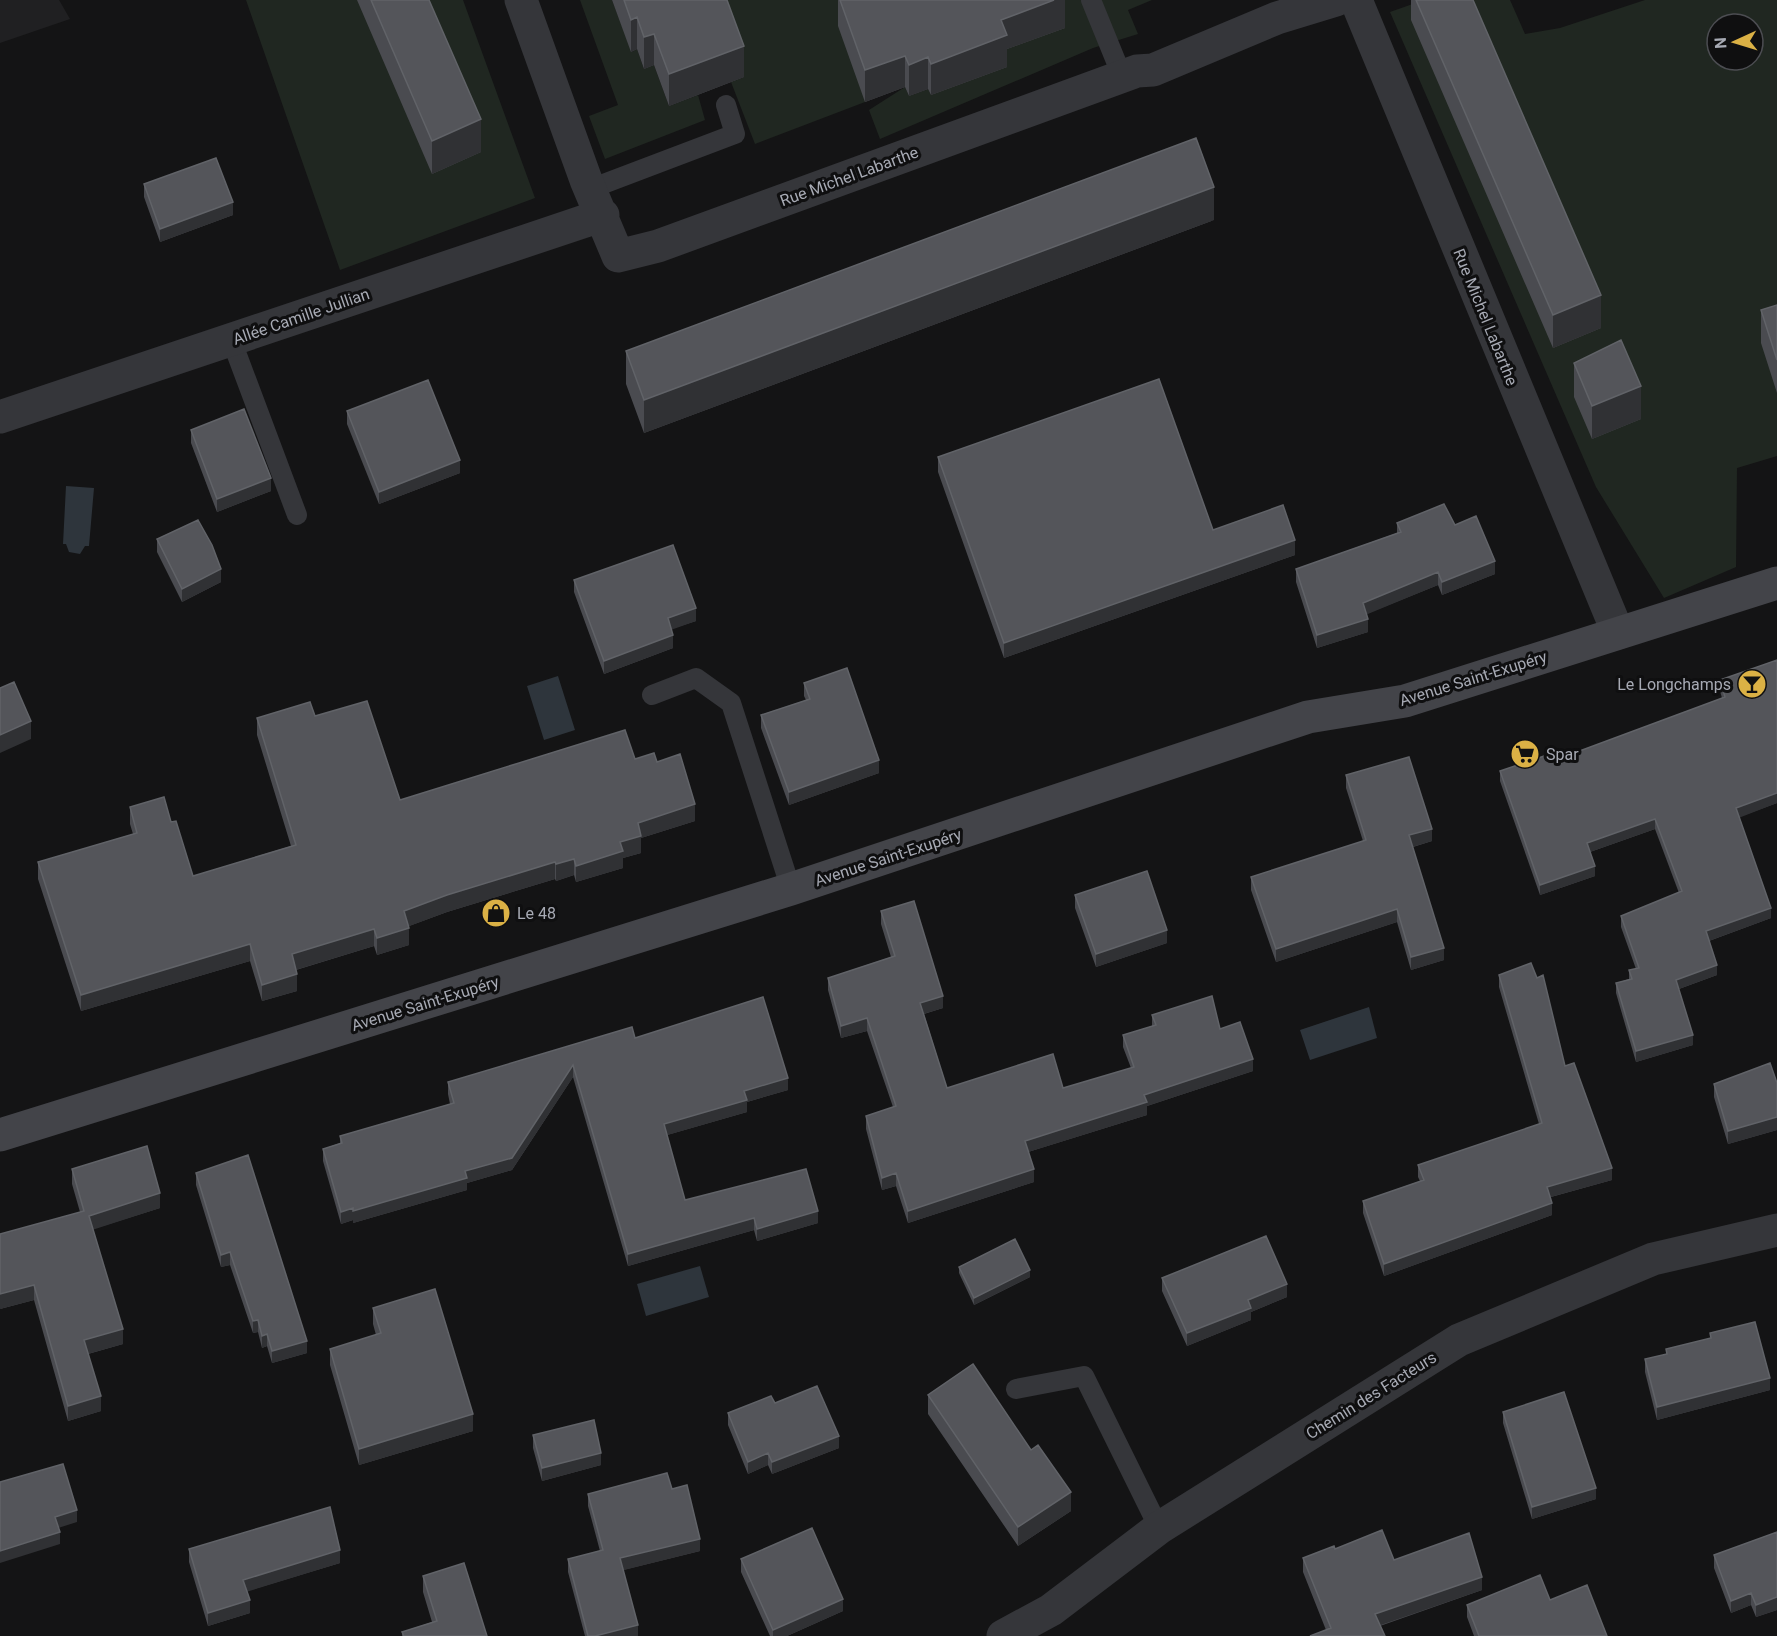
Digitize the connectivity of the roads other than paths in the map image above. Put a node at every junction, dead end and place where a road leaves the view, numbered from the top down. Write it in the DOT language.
graph roads {
  1 [pos="521,0"];
  2 [pos="1091,0"];
  3 [pos="1336,0"];
  4 [pos="1356,0"];
  5 [pos="1122,76"];
  6 [pos="726,105"];
  7 [pos="596,202"];
  8 [pos="231,339"];
  9 [pos="0,417"];
  10 [pos="297,515"];
  11 [pos="1777,583"];
  12 [pos="1618,633"];
  13 [pos="652,695"];
  14 [pos="791,889"];
  15 [pos="0,1135"];
  16 [pos="1777,1230"];
  17 [pos="1016,1389"];
  18 [pos="1159,1528"];
  19 [pos="1003,1636"];
  1 -- 7 [label="street, Rue Michel Labarthe"];
  2 -- 5 [label="lane"];
  3 -- 5 [label="street, Rue Michel Labarthe"];
  4 -- 12 [label="street, Rue Michel Labarthe"];
  5 -- 7 [label="street, Rue Michel Labarthe"];
  6 -- 7 [label="lane"];
  7 -- 8 [label="street, Allée Camille Jullian"];
  8 -- 9 [label="street, Allée Camille Jullian"];
  8 -- 10 [label="lane"];
  11 -- 12 [label="main road, Avenue Saint-Exupéry"];
  12 -- 14 [label="main road, Avenue Saint-Exupéry"];
  13 -- 14 [label="lane"];
  14 -- 15 [label="main road, Avenue Saint-Exupéry"];
  16 -- 18 [label="street, Chemin des Facteurs"];
  17 -- 18 [label="lane"];
  18 -- 19 [label="street, Chemin des Facteurs"];
}
